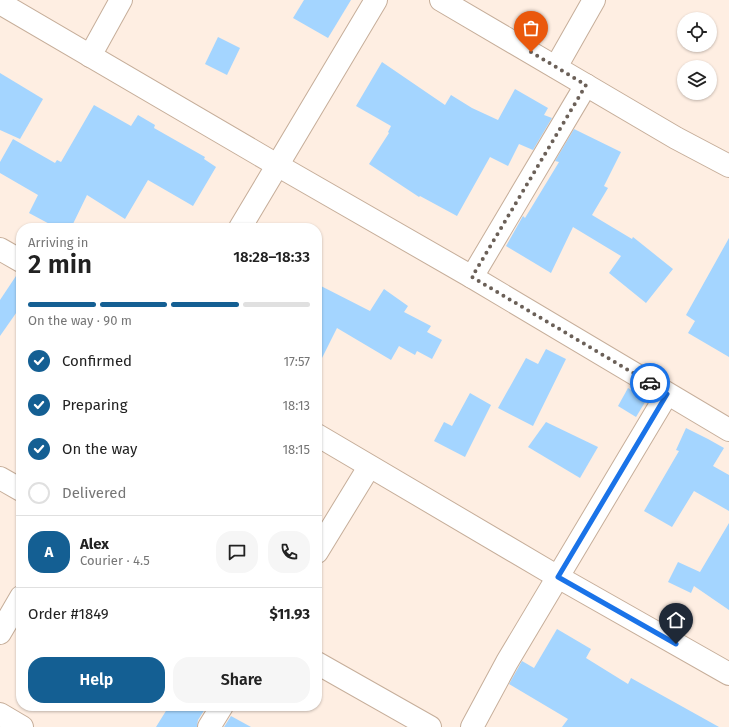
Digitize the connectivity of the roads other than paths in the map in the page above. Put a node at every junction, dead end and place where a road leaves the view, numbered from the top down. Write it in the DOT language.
graph roads {
  1 [pos="121,0"];
  2 [pos="376,0"];
  3 [pos="441,0"];
  4 [pos="594,0"];
  5 [pos="0,3"];
  6 [pos="90,56"];
  7 [pos="556,67"];
  8 [pos="586,85"];
  9 [pos="277,165"];
  10 [pos="729,166"];
  11 [pos="243,223"];
  12 [pos="0,249"];
  13 [pos="16,258"];
  14 [pos="472,277"];
  15 [pos="667,394"];
  16 [pos="729,430"];
  17 [pos="322,438"];
  18 [pos="369,467"];
  19 [pos="0,478"];
  20 [pos="16,487"];
  21 [pos="322,544"];
  22 [pos="558,577"];
  23 [pos="16,606"];
  24 [pos="0,633"];
  25 [pos="322,666"];
  26 [pos="729,674"];
  27 [pos="219,711"];
  28 [pos="0,714"];
  29 [pos="22,727"];
  30 [pos="209,727"];
  31 [pos="430,727"];
  32 [pos="472,727"];
  1 -- 6 [label="street"];
  2 -- 9 [label="street"];
  3 -- 7 [label="street"];
  4 -- 7 [label="street"];
  5 -- 6 [label="street"];
  6 -- 9 [label="street"];
  7 -- 8 [label="street"];
  8 -- 10 [label="street"];
  8 -- 14 [label="street"];
  9 -- 11 [label="street"];
  9 -- 14 [label="street"];
  12 -- 13 [label="street"];
  14 -- 15 [label="street"];
  15 -- 16 [label="street"];
  15 -- 22 [label="street"];
  17 -- 18 [label="street"];
  18 -- 21 [label="street"];
  18 -- 22 [label="street"];
  19 -- 20 [label="street"];
  22 -- 26 [label="street"];
  22 -- 32 [label="street"];
  23 -- 24 [label="street"];
  25 -- 31 [label="street"];
  27 -- 30 [label="street"];
  28 -- 29 [label="street"];
}
